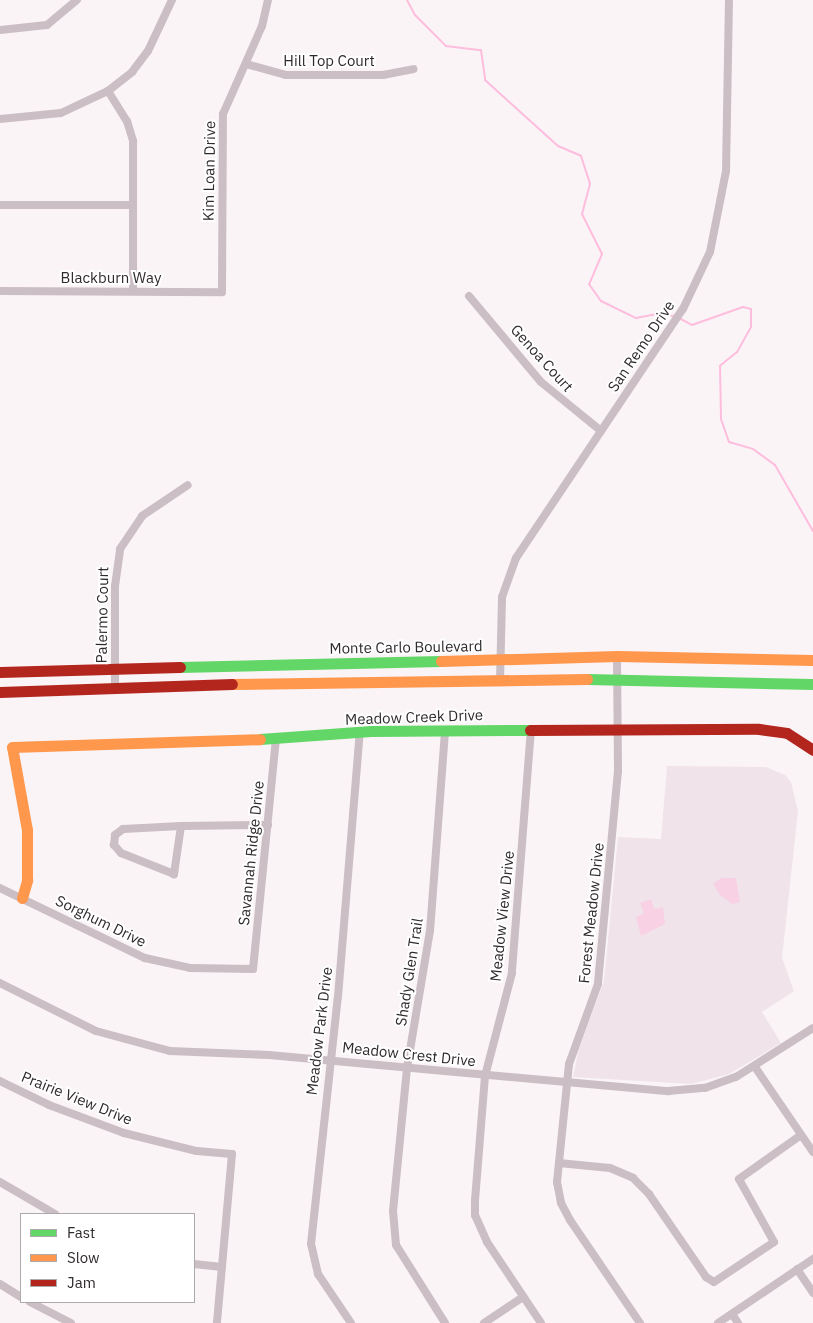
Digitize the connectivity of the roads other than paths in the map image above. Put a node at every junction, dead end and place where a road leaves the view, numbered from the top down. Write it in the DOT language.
graph roads {
  1 [pos="77,0"];
  2 [pos="172,0"];
  3 [pos="268,0"];
  4 [pos="729,0"];
  5 [pos="0,30"];
  6 [pos="246,64"];
  7 [pos="413,68"];
  8 [pos="108,91"];
  9 [pos="0,119"];
  10 [pos="0,205"];
  11 [pos="133,205"];
  12 [pos="0,291"];
  13 [pos="133,291"];
  14 [pos="222,292"];
  15 [pos="469,296"];
  16 [pos="600,431"];
  17 [pos="188,485"];
  18 [pos="617,656"];
  19 [pos="813,660"];
  20 [pos="500,661"];
  21 [pos="115,667"];
  22 [pos="0,672"];
  23 [pos="617,679"];
  24 [pos="500,680"];
  25 [pos="813,684"];
  26 [pos="115,687"];
  27 [pos="0,692"];
  28 [pos="531,729"];
  29 [pos="445,730"];
  30 [pos="618,730"];
  31 [pos="360,732"];
  32 [pos="276,739"];
  33 [pos="813,750"];
  34 [pos="268,825"];
  35 [pos="181,826"];
  36 [pos="0,888"];
  37 [pos="22,898"];
  38 [pos="253,969"];
  39 [pos="0,983"];
  40 [pos="813,1028"];
  41 [pos="328,1060"];
  42 [pos="756,1067"];
  43 [pos="406,1068"];
  44 [pos="485,1076"];
  45 [pos="0,1081"];
  46 [pos="566,1084"];
  47 [pos="801,1135"];
  48 [pos="813,1152"];
  49 [pos="559,1163"];
  50 [pos="0,1182"];
  51 [pos="53,1213"];
  52 [pos="813,1259"];
  53 [pos="195,1264"];
  54 [pos="222,1267"];
  55 [pos="797,1269"];
  56 [pos="0,1284"];
  57 [pos="813,1293"];
  58 [pos="20,1296"];
  59 [pos="523,1297"];
  60 [pos="32,1303"];
  61 [pos="732,1314"];
  62 [pos="71,1323"];
  63 [pos="217,1323"];
  64 [pos="351,1323"];
  65 [pos="445,1323"];
  66 [pos="484,1323"];
  67 [pos="541,1323"];
  68 [pos="640,1323"];
  69 [pos="718,1323"];
  70 [pos="738,1323"];
  1 -- 5 [label="street"];
  2 -- 8 [label="street"];
  3 -- 6 [label="street, Kim Loan Drive"];
  4 -- 16 [label="street, San Remo Drive"];
  6 -- 7 [label="street, Hill Top Court"];
  6 -- 14 [label="street, Kim Loan Drive"];
  8 -- 9 [label="street"];
  8 -- 11 [label="street"];
  10 -- 11 [label="street"];
  11 -- 13 [label="street"];
  12 -- 13 [label="street, Blackburn Way"];
  13 -- 14 [label="street, Blackburn Way"];
  15 -- 16 [label="street, Genoa Court"];
  16 -- 20 [label="street, San Remo Drive"];
  17 -- 21 [label="street, Palermo Court"];
  18 -- 19 [label="main road, Monte Carlo Boulevard"];
  18 -- 20 [label="main road, Monte Carlo Boulevard"];
  18 -- 23 [label="street, Forest Meadow Drive"];
  20 -- 21 [label="main road, Monte Carlo Boulevard"];
  20 -- 24 [label="street, San Remo Drive"];
  21 -- 22 [label="main road, Monte Carlo Boulevard"];
  21 -- 26 [label="street, Palermo Court"];
  23 -- 24 [label="main road"];
  23 -- 25 [label="main road"];
  23 -- 30 [label="street, Forest Meadow Drive"];
  24 -- 26 [label="main road"];
  26 -- 27 [label="main road"];
  28 -- 29 [label="main road, Meadow Creek Drive"];
  28 -- 30 [label="main road, Meadow Creek Drive"];
  28 -- 44 [label="street, Meadow View Drive"];
  29 -- 31 [label="main road, Meadow Creek Drive"];
  29 -- 43 [label="street, Shady Glen Trail"];
  30 -- 33 [label="main road, Meadow Creek Drive"];
  30 -- 46 [label="street, Forest Meadow Drive"];
  31 -- 32 [label="main road, Meadow Creek Drive"];
  31 -- 41 [label="street, Meadow Park Drive"];
  32 -- 34 [label="street, Savannah Ridge Drive"];
  32 -- 37 [label="main road, Meadow Creek Drive"];
  34 -- 35 [label="street"];
  34 -- 38 [label="street, Savannah Ridge Drive"];
  35 -- 35 [label="street"];
  36 -- 37 [label="street, Sorghum Drive"];
  37 -- 38 [label="street, Sorghum Drive"];
  39 -- 41 [label="street, Meadow Crest Drive"];
  40 -- 42 [label="street, Meadow Crest Drive"];
  41 -- 43 [label="street, Meadow Crest Drive"];
  41 -- 64 [label="street, Meadow Park Drive"];
  42 -- 46 [label="street, Meadow Crest Drive"];
  42 -- 47 [label="street"];
  43 -- 44 [label="street, Meadow Crest Drive"];
  43 -- 65 [label="street, Shady Glen Trail"];
  44 -- 46 [label="street, Meadow Crest Drive"];
  44 -- 59 [label="street, Meadow View Drive"];
  45 -- 54 [label="street, Prairie View Drive"];
  46 -- 49 [label="street, Forest Meadow Drive"];
  47 -- 48 [label="street"];
  47 -- 49 [label="street"];
  49 -- 68 [label="street, Forest Meadow Drive"];
  50 -- 51 [label="street"];
  52 -- 55 [label="street"];
  53 -- 54 [label="street"];
  54 -- 63 [label="street"];
  55 -- 57 [label="street"];
  55 -- 61 [label="street"];
  56 -- 58 [label="street"];
  59 -- 66 [label="street"];
  59 -- 67 [label="street, Meadow View Drive"];
  60 -- 62 [label="street"];
  61 -- 69 [label="street"];
  61 -- 70 [label="street"];
}
